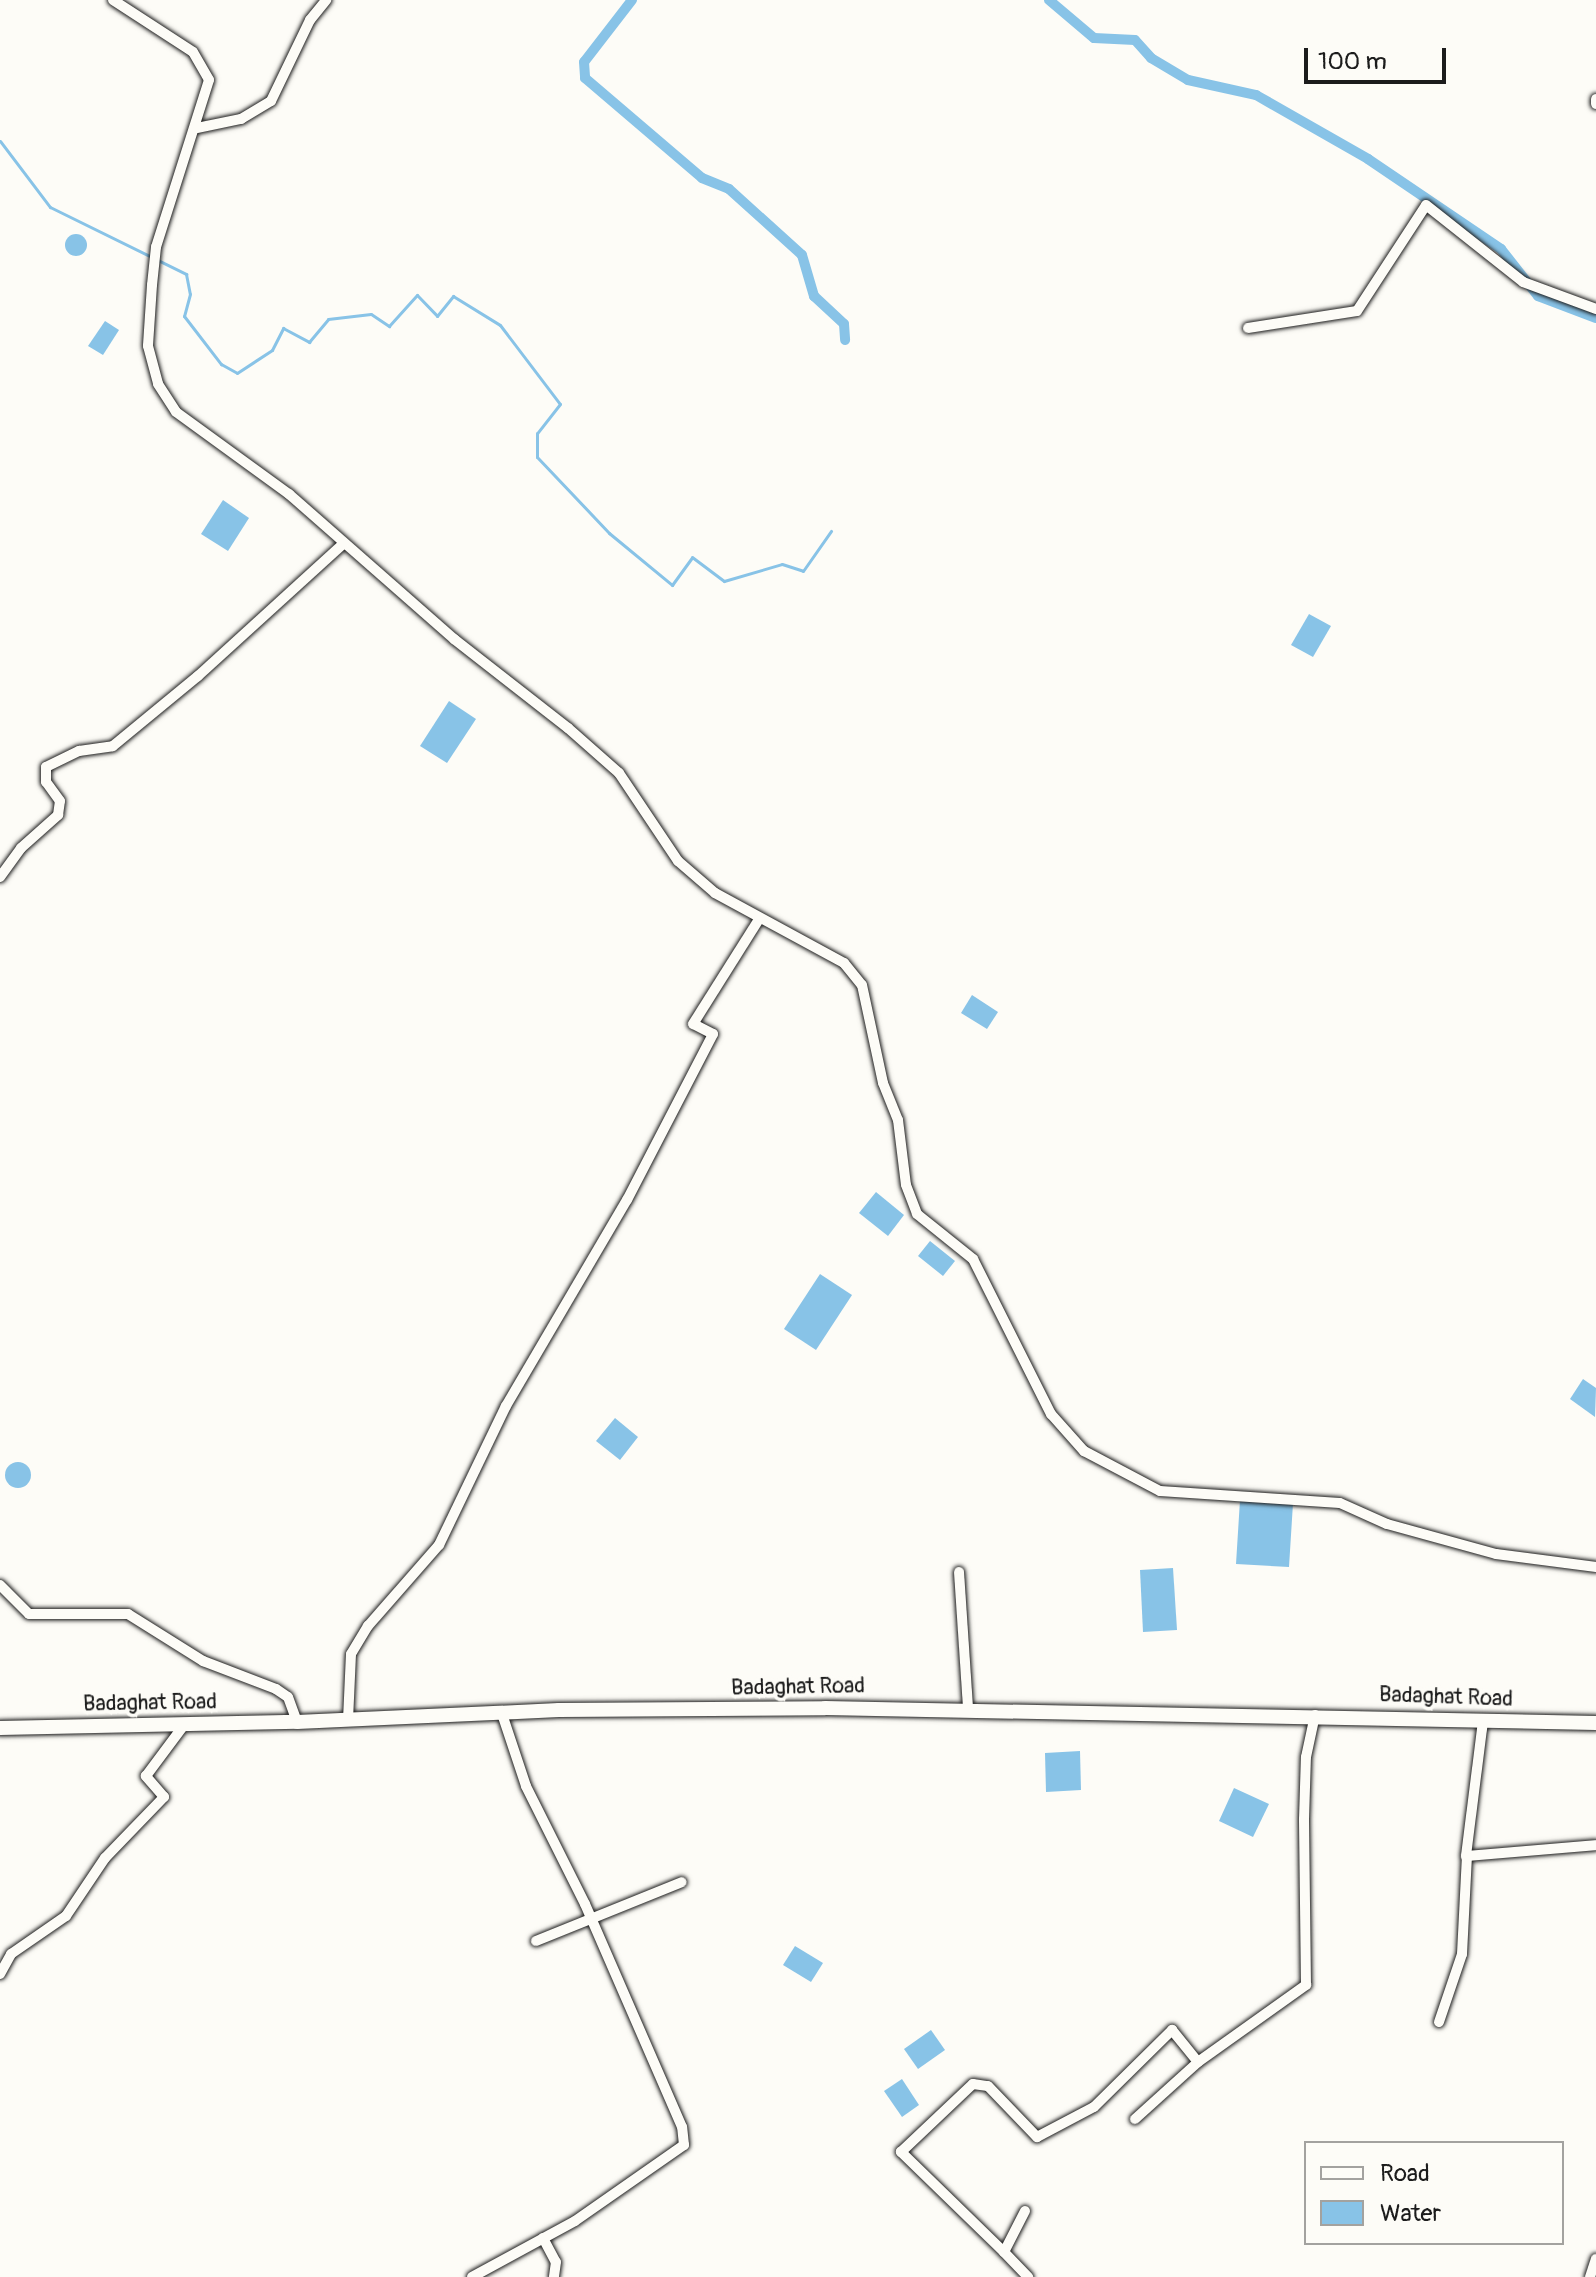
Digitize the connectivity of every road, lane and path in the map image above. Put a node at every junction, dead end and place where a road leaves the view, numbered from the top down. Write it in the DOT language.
graph roads {
  1 [pos="113,0"];
  2 [pos="326,0"];
  3 [pos="197,128"];
  4 [pos="1596,309"];
  5 [pos="1248,328"];
  6 [pos="344,543"];
  7 [pos="0,877"];
  8 [pos="759,919"];
  9 [pos="1596,1567"];
  10 [pos="959,1572"];
  11 [pos="0,1585"];
  12 [pos="968,1708"];
  13 [pos="501,1711"];
  14 [pos="1315,1715"];
  15 [pos="348,1720"];
  16 [pos="1483,1721"];
  17 [pos="297,1722"];
  18 [pos="1596,1723"];
  19 [pos="184,1725"];
  20 [pos="0,1728"];
  21 [pos="1596,1845"];
  22 [pos="1467,1854"];
  23 [pos="682,1882"];
  24 [pos="588,1921"];
  25 [pos="536,1941"];
  26 [pos="0,1974"];
  27 [pos="1439,2022"];
  28 [pos="1198,2062"];
  29 [pos="1135,2119"];
  30 [pos="1025,2211"];
  31 [pos="543,2238"];
  32 [pos="1004,2252"];
  33 [pos="1596,2259"];
  34 [pos="472,2277"];
  35 [pos="554,2277"];
  36 [pos="1028,2277"];
  37 [pos="1590,2277"];
  1 -- 3 [label="street"];
  2 -- 3 [label="street"];
  3 -- 6 [label="street"];
  4 -- 5 [label="street"];
  6 -- 7 [label="street"];
  6 -- 8 [label="street"];
  8 -- 9 [label="street"];
  8 -- 15 [label="street"];
  10 -- 12 [label="street"];
  11 -- 17 [label="street"];
  12 -- 13 [label="main road, Badaghat Road"];
  12 -- 14 [label="main road, Badaghat Road"];
  13 -- 15 [label="main road, Badaghat Road"];
  13 -- 24 [label="street"];
  14 -- 16 [label="main road, Badaghat Road"];
  14 -- 28 [label="street"];
  15 -- 17 [label="main road, Badaghat Road"];
  16 -- 18 [label="main road, Badaghat Road"];
  16 -- 22 [label="street"];
  17 -- 19 [label="main road, Badaghat Road"];
  19 -- 20 [label="main road, Badaghat Road"];
  19 -- 26 [label="street"];
  21 -- 22 [label="street"];
  22 -- 27 [label="street"];
  23 -- 24 [label="street"];
  24 -- 25 [label="street"];
  24 -- 31 [label="street"];
  28 -- 29 [label="street"];
  28 -- 32 [label="street"];
  30 -- 32 [label="street"];
  31 -- 34 [label="street"];
  31 -- 35 [label="street"];
  32 -- 36 [label="street"];
  33 -- 37 [label="street"];
}
